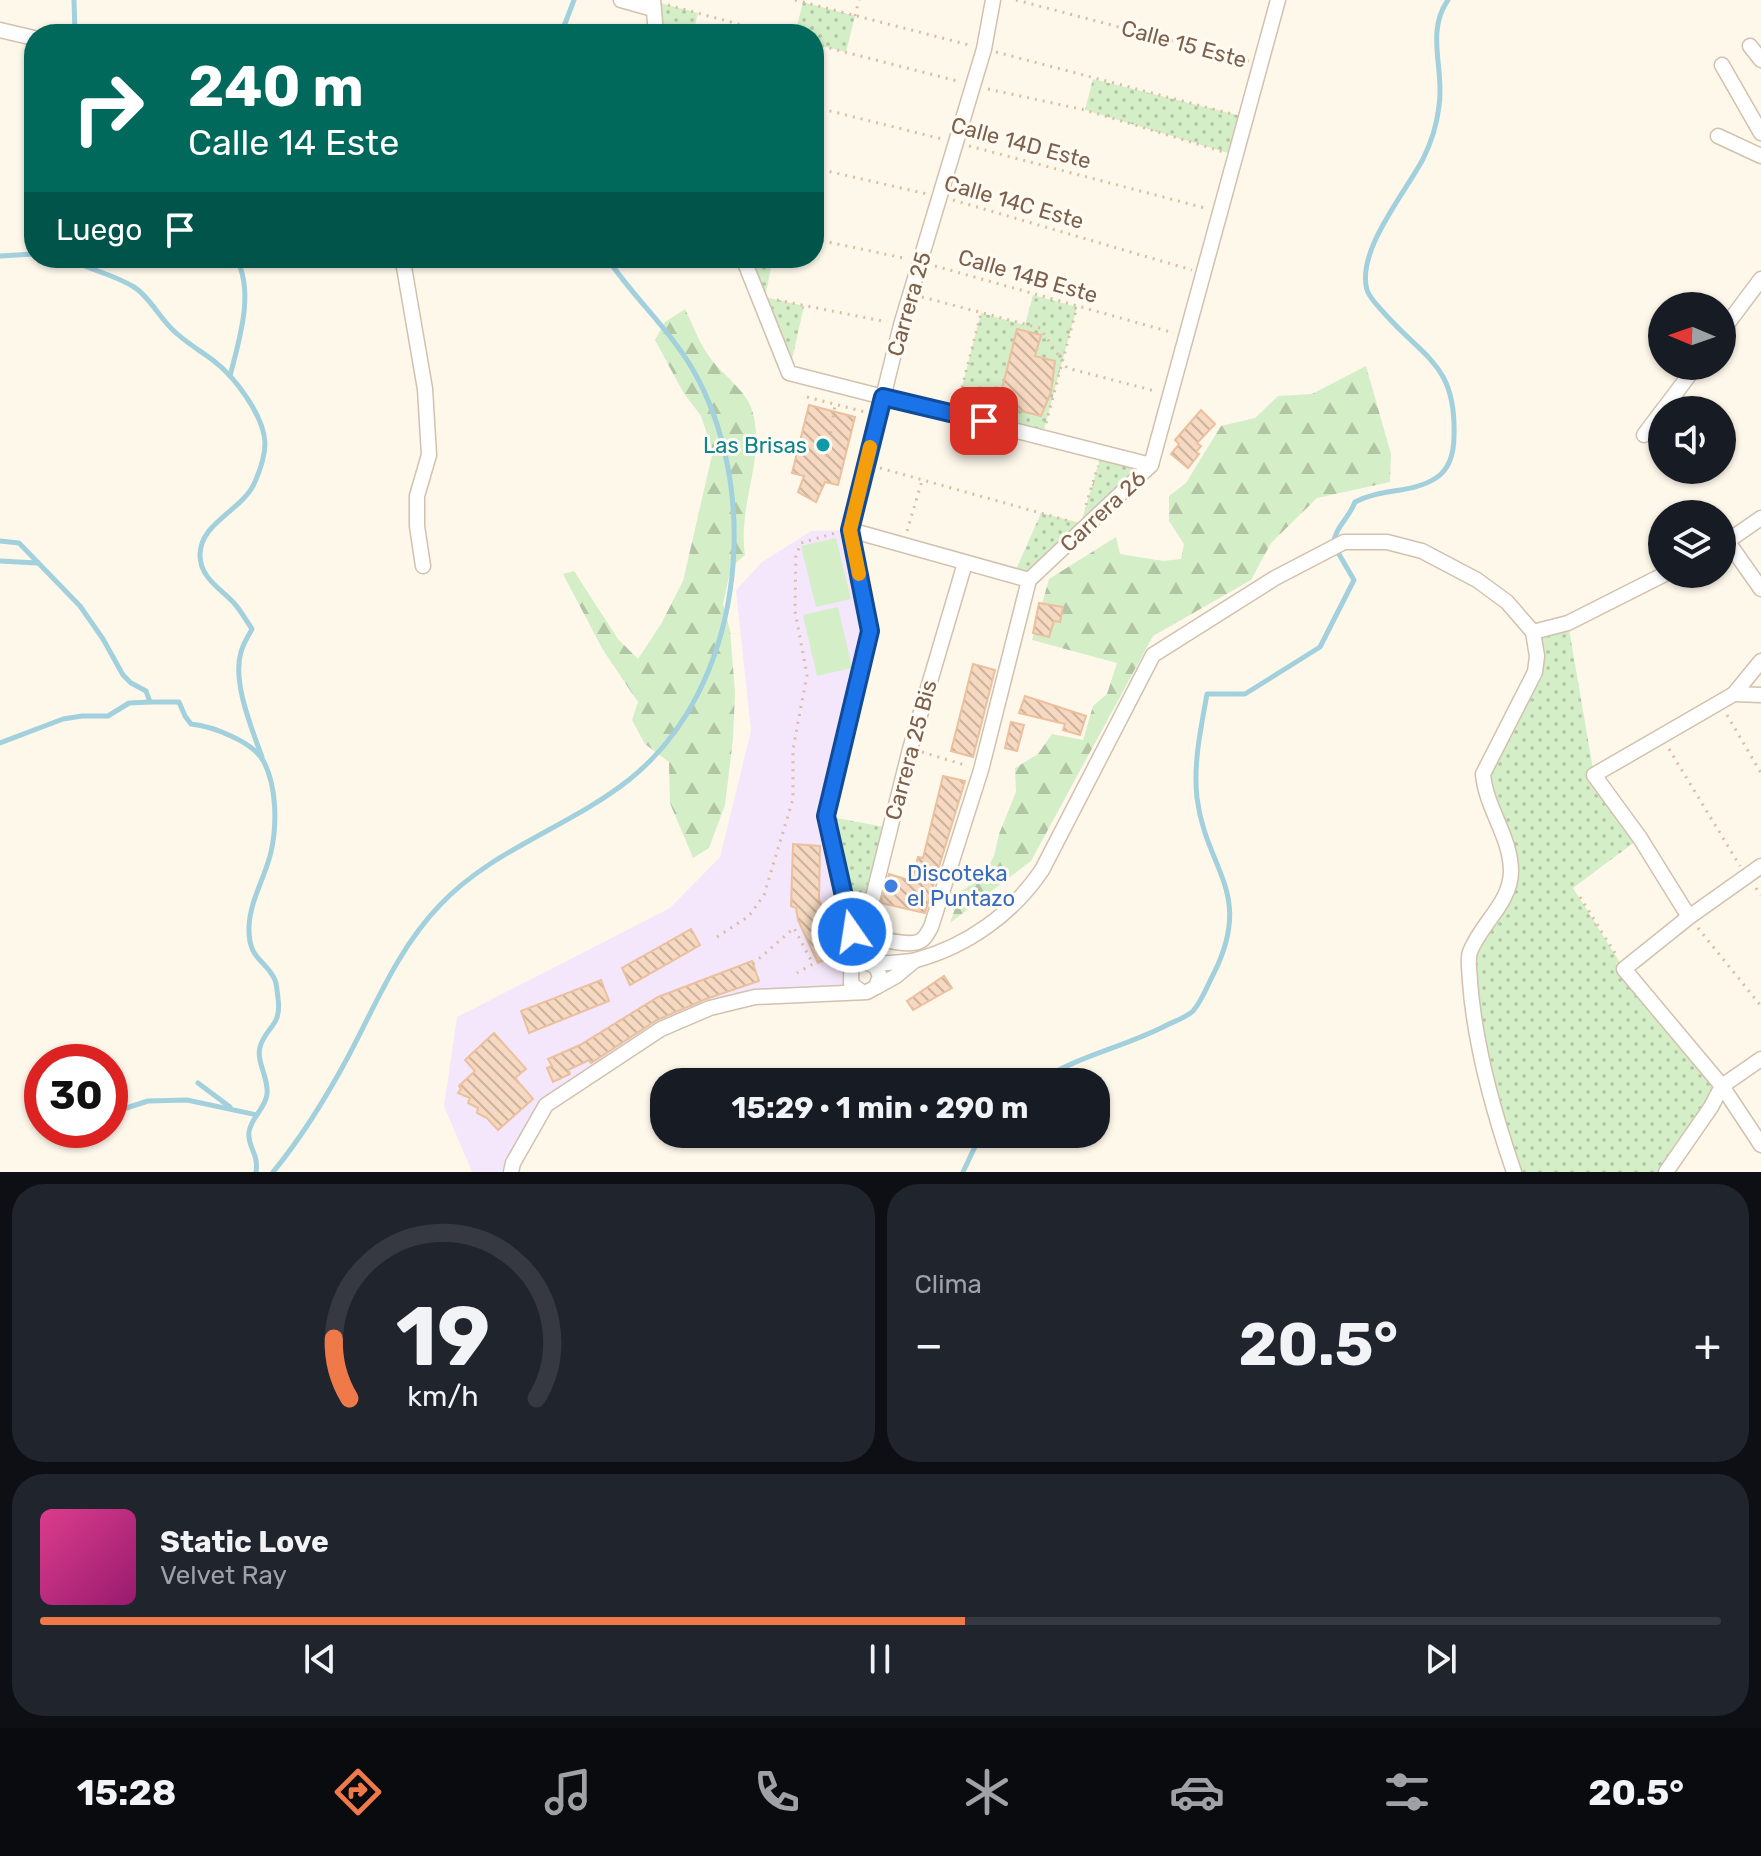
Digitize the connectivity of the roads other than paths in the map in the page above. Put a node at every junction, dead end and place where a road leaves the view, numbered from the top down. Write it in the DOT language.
graph roads {
  1 [pos="621,0"];
  2 [pos="993,0"];
  3 [pos="1278,0"];
  4 [pos="653,3"];
  5 [pos="655,24"];
  6 [pos="0,30"];
  7 [pos="24,36"];
  8 [pos="1750,46"];
  9 [pos="1761,60"];
  10 [pos="1722,65"];
  11 [pos="1761,133"];
  12 [pos="1718,136"];
  13 [pos="1761,156"];
  14 [pos="404,268"];
  15 [pos="747,268"];
  16 [pos="1761,279"];
  17 [pos="1736,312"];
  18 [pos="883,397"];
  19 [pos="1648,430"];
  20 [pos="1644,435"];
  21 [pos="1151,465"];
  22 [pos="1761,518"];
  23 [pos="850,530"];
  24 [pos="1736,536"];
  25 [pos="1736,558"];
  26 [pos="965,563"];
  27 [pos="423,566"];
  28 [pos="1029,580"];
  29 [pos="1648,583"];
  30 [pos="1761,589"];
  31 [pos="1533,632"];
  32 [pos="1761,661"];
  33 [pos="1734,694"];
  34 [pos="1761,695"];
  35 [pos="1761,866"];
  36 [pos="1689,917"];
  37 [pos="852,935"];
  38 [pos="914,961"];
  39 [pos="870,963"];
  40 [pos="853,968"];
  41 [pos="869,990"];
  42 [pos="832,995"];
  43 [pos="1761,1059"];
  44 [pos="1722,1086"];
  45 [pos="1761,1145"];
  46 [pos="512,1167"];
  47 [pos="500,1172"];
  48 [pos="1514,1172"];
  49 [pos="1666,1172"];
  1 -- 4 [label="street"];
  2 -- 18 [label="street, Carrera 25"];
  3 -- 21 [label="street, Carrera 26"];
  4 -- 5 [label="street"];
  6 -- 7 [label="street"];
  8 -- 9 [label="street"];
  10 -- 11 [label="street"];
  12 -- 13 [label="street"];
  14 -- 27 [label="street"];
  15 -- 18 [label="street"];
  16 -- 17 [label="street"];
  18 -- 21 [label="street"];
  18 -- 23 [label="street, Carrera 25"];
  19 -- 20 [label="street"];
  21 -- 28 [label="street, Carrera 26"];
  22 -- 24 [label="street"];
  23 -- 26 [label="street"];
  23 -- 37 [label="street, Carrera 25"];
  25 -- 30 [label="street"];
  26 -- 28 [label="street"];
  26 -- 37 [label="street, Carrera 25 Bis"];
  28 -- 37 [label="street"];
  29 -- 31 [label="street"];
  31 -- 38 [label="street"];
  31 -- 48 [label="street"];
  32 -- 33 [label="street"];
  33 -- 34 [label="street"];
  33 -- 36 [label="street"];
  35 -- 36 [label="street"];
  36 -- 44 [label="street"];
  37 -- 39 [label="street, Carrera 25"];
  37 -- 40 [label="street, Carrera 25"];
  38 -- 39 [label="street"];
  38 -- 41 [label="street"];
  39 -- 40 [label="street"];
  39 -- 41 [label="street"];
  40 -- 41 [label="street"];
  40 -- 42 [label="street"];
  41 -- 42 [label="street"];
  42 -- 46 [label="street"];
  43 -- 44 [label="street"];
  44 -- 45 [label="street"];
  44 -- 49 [label="street"];
  46 -- 47 [label="street"];
}
